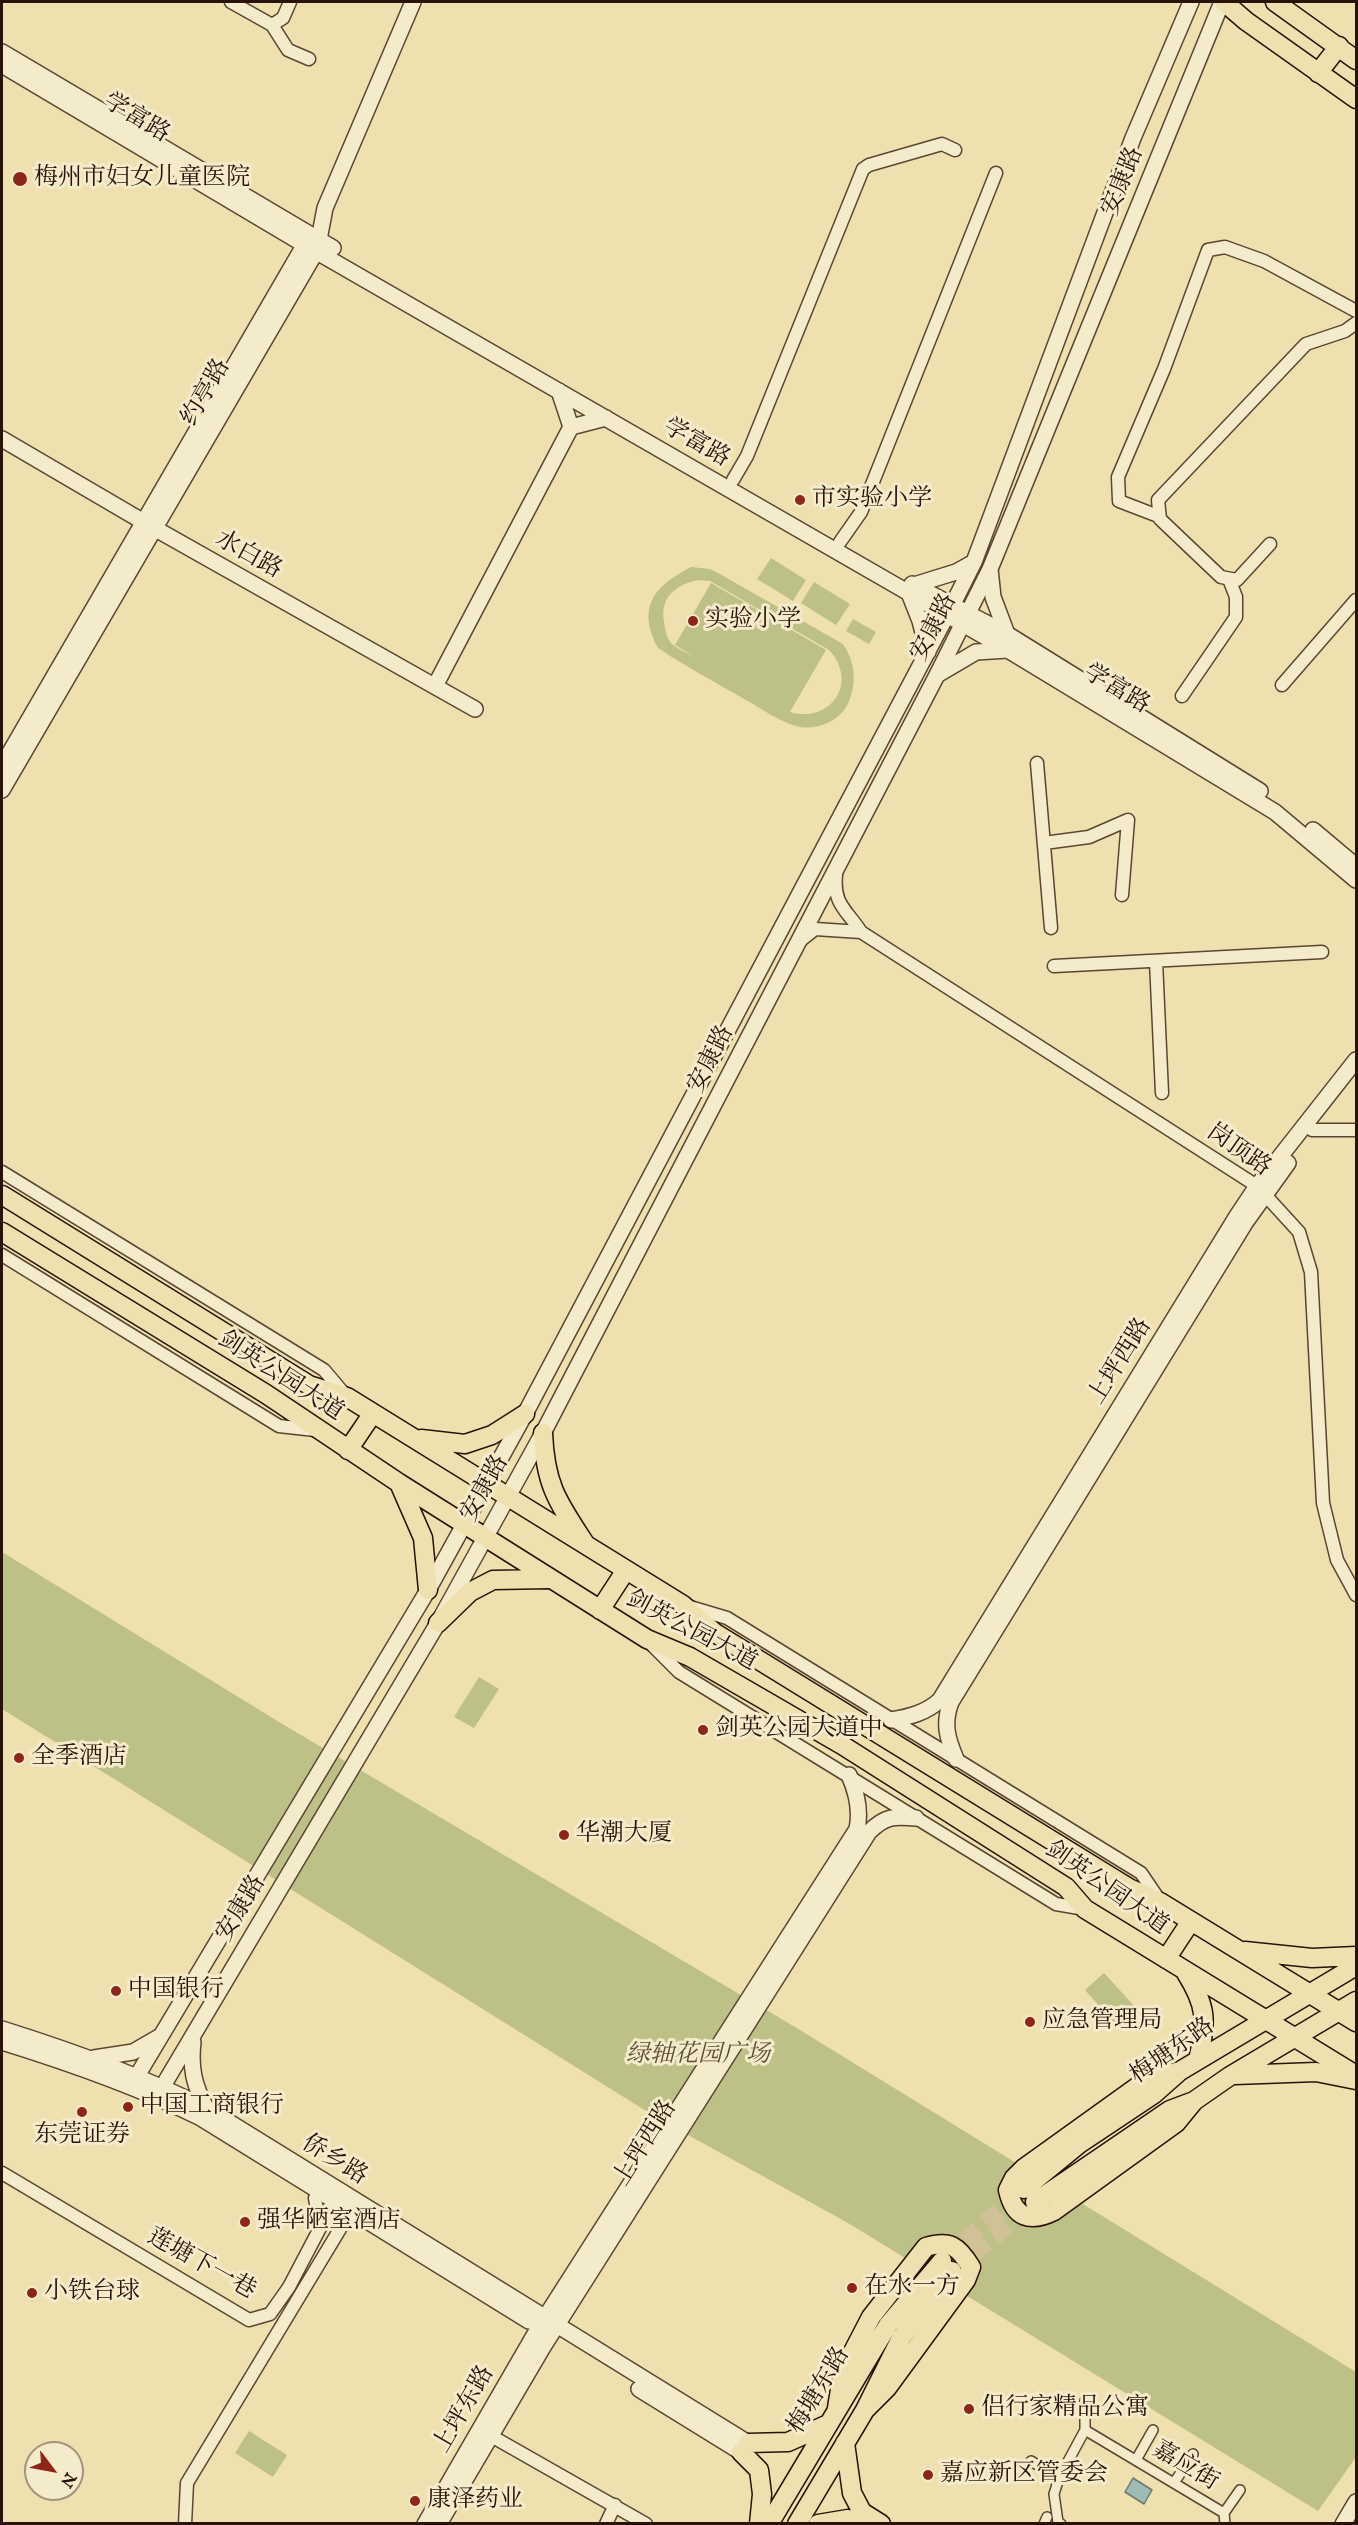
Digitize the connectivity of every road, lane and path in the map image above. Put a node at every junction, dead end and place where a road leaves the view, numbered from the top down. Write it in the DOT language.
graph roads {
  1 [pos="231,2"];
  2 [pos="290,2"];
  3 [pos="402,2"];
  4 [pos="413,2"];
  5 [pos="1191,2"];
  6 [pos="1223,2"];
  7 [pos="1275,2"];
  8 [pos="272,25"];
  9 [pos="1339,46"];
  10 [pos="2,52"];
  11 [pos="309,59"];
  12 [pos="1356,60"];
  13 [pos="2,65"];
  14 [pos="1318,73"];
  15 [pos="1356,99"];
  16 [pos="955,150"];
  17 [pos="996,173"];
  18 [pos="313,243"];
  19 [pos="1356,311"];
  20 [pos="1356,323"];
  21 [pos="559,391"];
  22 [pos="606,418"];
  23 [pos="571,427"];
  24 [pos="2,439"];
  25 [pos="733,480"];
  26 [pos="1158,516"];
  27 [pos="149,525"];
  28 [pos="840,542"];
  29 [pos="1270,544"];
  30 [pos="974,562"];
  31 [pos="990,569"];
  32 [pos="1229,579"];
  33 [pos="912,589"];
  34 [pos="1356,600"];
  35 [pos="947,615"];
  36 [pos="965,619"];
  37 [pos="1008,642"];
  38 [pos="928,652"];
  39 [pos="937,675"];
  40 [pos="1282,685"];
  41 [pos="435,686"];
  42 [pos="1182,696"];
  43 [pos="475,709"];
  44 [pos="898,709"];
  45 [pos="915,718"];
  46 [pos="1037,763"];
  47 [pos="2,766"];
  48 [pos="2,790"];
  49 [pos="1044,843"];
  50 [pos="1356,866"];
  51 [pos="836,869"];
  52 [pos="1356,880"];
  53 [pos="1122,895"];
  54 [pos="1051,928"];
  55 [pos="861,932"];
  56 [pos="798,942"];
  57 [pos="1322,952"];
  58 [pos="1156,961"];
  59 [pos="1054,966"];
  60 [pos="1356,1060"];
  61 [pos="1356,1072"];
  62 [pos="1162,1093"];
  63 [pos="1312,1130"];
  64 [pos="1356,1130"];
  65 [pos="2,1172"];
  66 [pos="1261,1191"];
  67 [pos="2,1195"];
  68 [pos="2,1232"];
  69 [pos="2,1255"];
  70 [pos="347,1396"];
  71 [pos="373,1413"];
  72 [pos="525,1414"];
  73 [pos="317,1430"];
  74 [pos="543,1433"];
  75 [pos="413,1438"];
  76 [pos="348,1450"];
  77 [pos="399,1484"];
  78 [pos="486,1484"];
  79 [pos="508,1497"];
  80 [pos="464,1525"];
  81 [pos="485,1538"];
  82 [pos="586,1546"];
  83 [pos="626,1570"];
  84 [pos="549,1579"];
  85 [pos="428,1590"];
  86 [pos="1356,1595"];
  87 [pos="683,1605"];
  88 [pos="600,1610"];
  89 [pos="438,1623"];
  90 [pos="647,1640"];
  91 [pos="946,1701"];
  92 [pos="891,1720"];
  93 [pos="956,1759"];
  94 [pos="849,1775"];
  95 [pos="916,1818"];
  96 [pos="863,1831"];
  97 [pos="1160,1902"];
  98 [pos="1085,1909"];
  99 [pos="1191,1921"];
  100 [pos="1237,1950"];
  101 [pos="1356,1956"];
  102 [pos="1166,1959"];
  103 [pos="1356,1966"];
  104 [pos="1185,1971"];
  105 [pos="1310,1994"];
  106 [pos="1356,2001"];
  107 [pos="179,2007"];
  108 [pos="1339,2011"];
  109 [pos="1265,2020"];
  110 [pos="202,2021"];
  111 [pos="1356,2022"];
  112 [pos="2,2029"];
  113 [pos="164,2033"];
  114 [pos="194,2035"];
  115 [pos="1294,2037"];
  116 [pos="2,2042"];
  117 [pos="93,2058"];
  118 [pos="1198,2060"];
  119 [pos="1180,2071"];
  120 [pos="1356,2074"];
  121 [pos="1230,2076"];
  122 [pos="1356,2080"];
  123 [pos="134,2081"];
  124 [pos="160,2091"];
  125 [pos="1194,2101"];
  126 [pos="206,2108"];
  127 [pos="2,2173"];
  128 [pos="315,2198"];
  129 [pos="340,2229"];
  130 [pos="548,2327"];
  131 [pos="1085,2401"];
  132 [pos="837,2408"];
  133 [pos="865,2410"];
  134 [pos="826,2426"];
  135 [pos="1085,2430"];
  136 [pos="1154,2430"];
  137 [pos="493,2437"];
  138 [pos="845,2443"];
  139 [pos="744,2447"];
  140 [pos="1192,2454"];
  141 [pos="1136,2460"];
  142 [pos="1031,2461"];
  143 [pos="1059,2478"];
  144 [pos="1174,2483"];
  145 [pos="1240,2490"];
  146 [pos="1356,2502"];
  147 [pos="615,2505"];
  148 [pos="1224,2513"];
  149 [pos="185,2523"];
  150 [pos="425,2523"];
  151 [pos="439,2523"];
  152 [pos="606,2523"];
  153 [pos="646,2523"];
  154 [pos="759,2523"];
  155 [pos="769,2523"];
  156 [pos="797,2523"];
  157 [pos="818,2523"];
  158 [pos="859,2523"];
  159 [pos="881,2523"];
  160 [pos="1059,2523"];
  161 [pos="1225,2523"];
  162 [pos="1343,2523"];
  1 -- 8 [label="street"];
  2 -- 8 [label="street"];
  3 -- 18 [label="street, 约亭路"];
  4 -- 18 [label="street, 约亭路"];
  5 -- 30 [label="street, 安康路"];
  6 -- 14 [label="main road"];
  6 -- 31 [label="street, 安康路"];
  7 -- 9 [label="main road"];
  8 -- 11 [label="street"];
  9 -- 12 [label="main road"];
  9 -- 14 [label="main road"];
  10 -- 18 [label="street, 学富路"];
  13 -- 18 [label="street, 学富路"];
  14 -- 15 [label="main road"];
  16 -- 25 [label="street"];
  17 -- 28 [label="street"];
  18 -- 21 [label="street, 学富路"];
  18 -- 25 [label="street, 学富路"];
  18 -- 27 [label="street, 约亭路"];
  19 -- 26 [label="street"];
  20 -- 26 [label="street"];
  21 -- 22 [label="street, 学富路"];
  21 -- 23 [label="street"];
  22 -- 23 [label="street"];
  22 -- 33 [label="street, 学富路"];
  23 -- 41 [label="street"];
  24 -- 27 [label="street, 水白路"];
  25 -- 28 [label="street, 学富路"];
  26 -- 32 [label="street"];
  27 -- 41 [label="street, 水白路"];
  27 -- 47 [label="street, 约亭路"];
  27 -- 48 [label="street, 约亭路"];
  28 -- 33 [label="street, 学富路"];
  29 -- 32 [label="street"];
  30 -- 33 [label="street"];
  30 -- 35 [label="street, 安康路"];
  31 -- 36 [label="street, 安康路"];
  31 -- 37 [label="street"];
  32 -- 42 [label="street"];
  33 -- 35 [label="street, 学富路"];
  33 -- 36 [label="street, 学富路"];
  33 -- 38 [label="street"];
  34 -- 40 [label="street"];
  35 -- 36 [label="street, 学富路"];
  35 -- 38 [label="street, 安康路"];
  36 -- 37 [label="street, 学富路"];
  36 -- 39 [label="street, 安康路"];
  37 -- 39 [label="street"];
  37 -- 50 [label="street, 学富路"];
  37 -- 52 [label="street, 学富路"];
  38 -- 44 [label="street, 安康路"];
  39 -- 45 [label="street, 安康路"];
  41 -- 43 [label="street, 水白路"];
  44 -- 45 [label="street"];
  44 -- 72 [label="street, 安康路"];
  45 -- 51 [label="street, 安康路"];
  46 -- 49 [label="street"];
  49 -- 53 [label="street"];
  49 -- 54 [label="street"];
  51 -- 55 [label="street"];
  51 -- 56 [label="street, 安康路"];
  55 -- 56 [label="street"];
  55 -- 66 [label="street, 岗顶路"];
  56 -- 74 [label="street, 安康路"];
  57 -- 58 [label="street"];
  58 -- 59 [label="street"];
  58 -- 62 [label="street"];
  60 -- 66 [label="street, 上坪西路"];
  61 -- 63 [label="street, 上坪西路"];
  63 -- 64 [label="street"];
  63 -- 66 [label="street, 上坪西路"];
  65 -- 70 [label="street"];
  66 -- 86 [label="street, 岗顶路"];
  66 -- 91 [label="street, 上坪西路"];
  67 -- 70 [label="main road, 剑英公园大道"];
  68 -- 73 [label="main road, 剑英公园大道"];
  69 -- 73 [label="street"];
  70 -- 71 [label="main road, 剑英公园大道"];
  71 -- 75 [label="main road, 剑英公园大道"];
  71 -- 76 [label="main road"];
  72 -- 75 [label="main road"];
  72 -- 78 [label="street, 安康路"];
  73 -- 76 [label="main road, 剑英公园大道"];
  74 -- 79 [label="street, 安康路"];
  74 -- 82 [label="main road"];
  75 -- 78 [label="main road, 剑英公园大道"];
  76 -- 77 [label="main road, 剑英公园大道"];
  77 -- 80 [label="main road, 剑英公园大道"];
  77 -- 85 [label="main road"];
  78 -- 79 [label="main road, 剑英公园大道"];
  78 -- 80 [label="street, 安康路"];
  79 -- 81 [label="street, 安康路"];
  79 -- 82 [label="main road, 剑英公园大道"];
  80 -- 81 [label="main road, 剑英公园大道"];
  80 -- 85 [label="street, 安康路"];
  81 -- 84 [label="main road, 剑英公园大道"];
  81 -- 89 [label="street, 安康路"];
  82 -- 83 [label="main road, 剑英公园大道"];
  83 -- 87 [label="main road, 剑英公园大道"];
  83 -- 88 [label="main road"];
  84 -- 88 [label="main road, 剑英公园大道"];
  84 -- 89 [label="main road"];
  85 -- 107 [label="street, 安康路"];
  87 -- 92 [label="street"];
  87 -- 97 [label="main road, 剑英公园大道"];
  88 -- 90 [label="main road, 剑英公园大道"];
  89 -- 110 [label="street, 安康路"];
  90 -- 94 [label="street"];
  90 -- 98 [label="main road, 剑英公园大道"];
  91 -- 92 [label="street"];
  91 -- 93 [label="street"];
  92 -- 93 [label="street"];
  93 -- 97 [label="street"];
  94 -- 95 [label="street"];
  94 -- 96 [label="street"];
  95 -- 96 [label="street"];
  95 -- 98 [label="street"];
  96 -- 130 [label="street, 上坪西路"];
  97 -- 99 [label="main road, 剑英公园大道"];
  98 -- 102 [label="main road, 剑英公园大道"];
  99 -- 100 [label="main road, 剑英公园大道"];
  99 -- 102 [label="main road"];
  100 -- 101 [label="main road"];
  100 -- 105 [label="main road, 剑英公园大道"];
  102 -- 104 [label="main road, 剑英公园大道"];
  103 -- 105 [label="main road, 梅塘东路"];
  104 -- 109 [label="main road, 剑英公园大道"];
  104 -- 118 [label="main road"];
  105 -- 108 [label="main road, 剑英公园大道"];
  105 -- 109 [label="main road, 梅塘东路"];
  106 -- 108 [label="main road, 梅塘东路"];
  107 -- 110 [label="street"];
  107 -- 113 [label="street, 安康路"];
  108 -- 111 [label="main road, 剑英公园大道"];
  108 -- 115 [label="main road, 梅塘东路"];
  109 -- 115 [label="main road, 剑英公园大道"];
  109 -- 118 [label="main road, 梅塘东路"];
  110 -- 114 [label="street, 安康路"];
  112 -- 117 [label="street, 侨乡路"];
  113 -- 117 [label="street"];
  113 -- 123 [label="street, 安康路"];
  114 -- 124 [label="street, 安康路"];
  114 -- 126 [label="street"];
  115 -- 120 [label="main road, 剑英公园大道"];
  115 -- 121 [label="main road, 梅塘东路"];
  116 -- 123 [label="street, 侨乡路"];
  117 -- 123 [label="street, 侨乡路"];
  118 -- 119 [label="main road, 梅塘东路"];
  119 -- 125 [label="main road, 梅塘东路"];
  119 -- 125 [label="main road"];
  121 -- 122 [label="main road"];
  121 -- 125 [label="main road, 梅塘东路"];
  123 -- 124 [label="street, 侨乡路"];
  124 -- 126 [label="street, 侨乡路"];
  124 -- 130 [label="street, 侨乡路"];
  126 -- 130 [label="street, 侨乡路"];
  127 -- 128 [label="street, 莲塘下一巷"];
  129 -- 149 [label="street"];
  130 -- 139 [label="street, 侨乡路"];
  130 -- 150 [label="street, 上坪东路"];
  130 -- 151 [label="street, 上坪东路"];
  131 -- 135 [label="street"];
  132 -- 133 [label="main road, 梅塘东路"];
  132 -- 133 [label="main road"];
  132 -- 134 [label="main road, 梅塘东路"];
  133 -- 138 [label="main road, 梅塘东路"];
  134 -- 139 [label="main road"];
  134 -- 155 [label="main road, 梅塘东路"];
  135 -- 141 [label="street, 嘉应街"];
  135 -- 143 [label="street"];
  136 -- 141 [label="street"];
  137 -- 147 [label="street"];
  138 -- 156 [label="main road, 梅塘东路"];
  138 -- 159 [label="main road"];
  139 -- 154 [label="main road"];
  140 -- 144 [label="street"];
  141 -- 144 [label="street, 嘉应街"];
  142 -- 143 [label="street"];
  143 -- 160 [label="street"];
  144 -- 148 [label="street, 嘉应街"];
  145 -- 148 [label="street"];
  146 -- 162 [label="street"];
  147 -- 152 [label="street"];
  147 -- 153 [label="street"];
  148 -- 161 [label="street, 嘉应街"];
  157 -- 158 [label="main road"];
}
